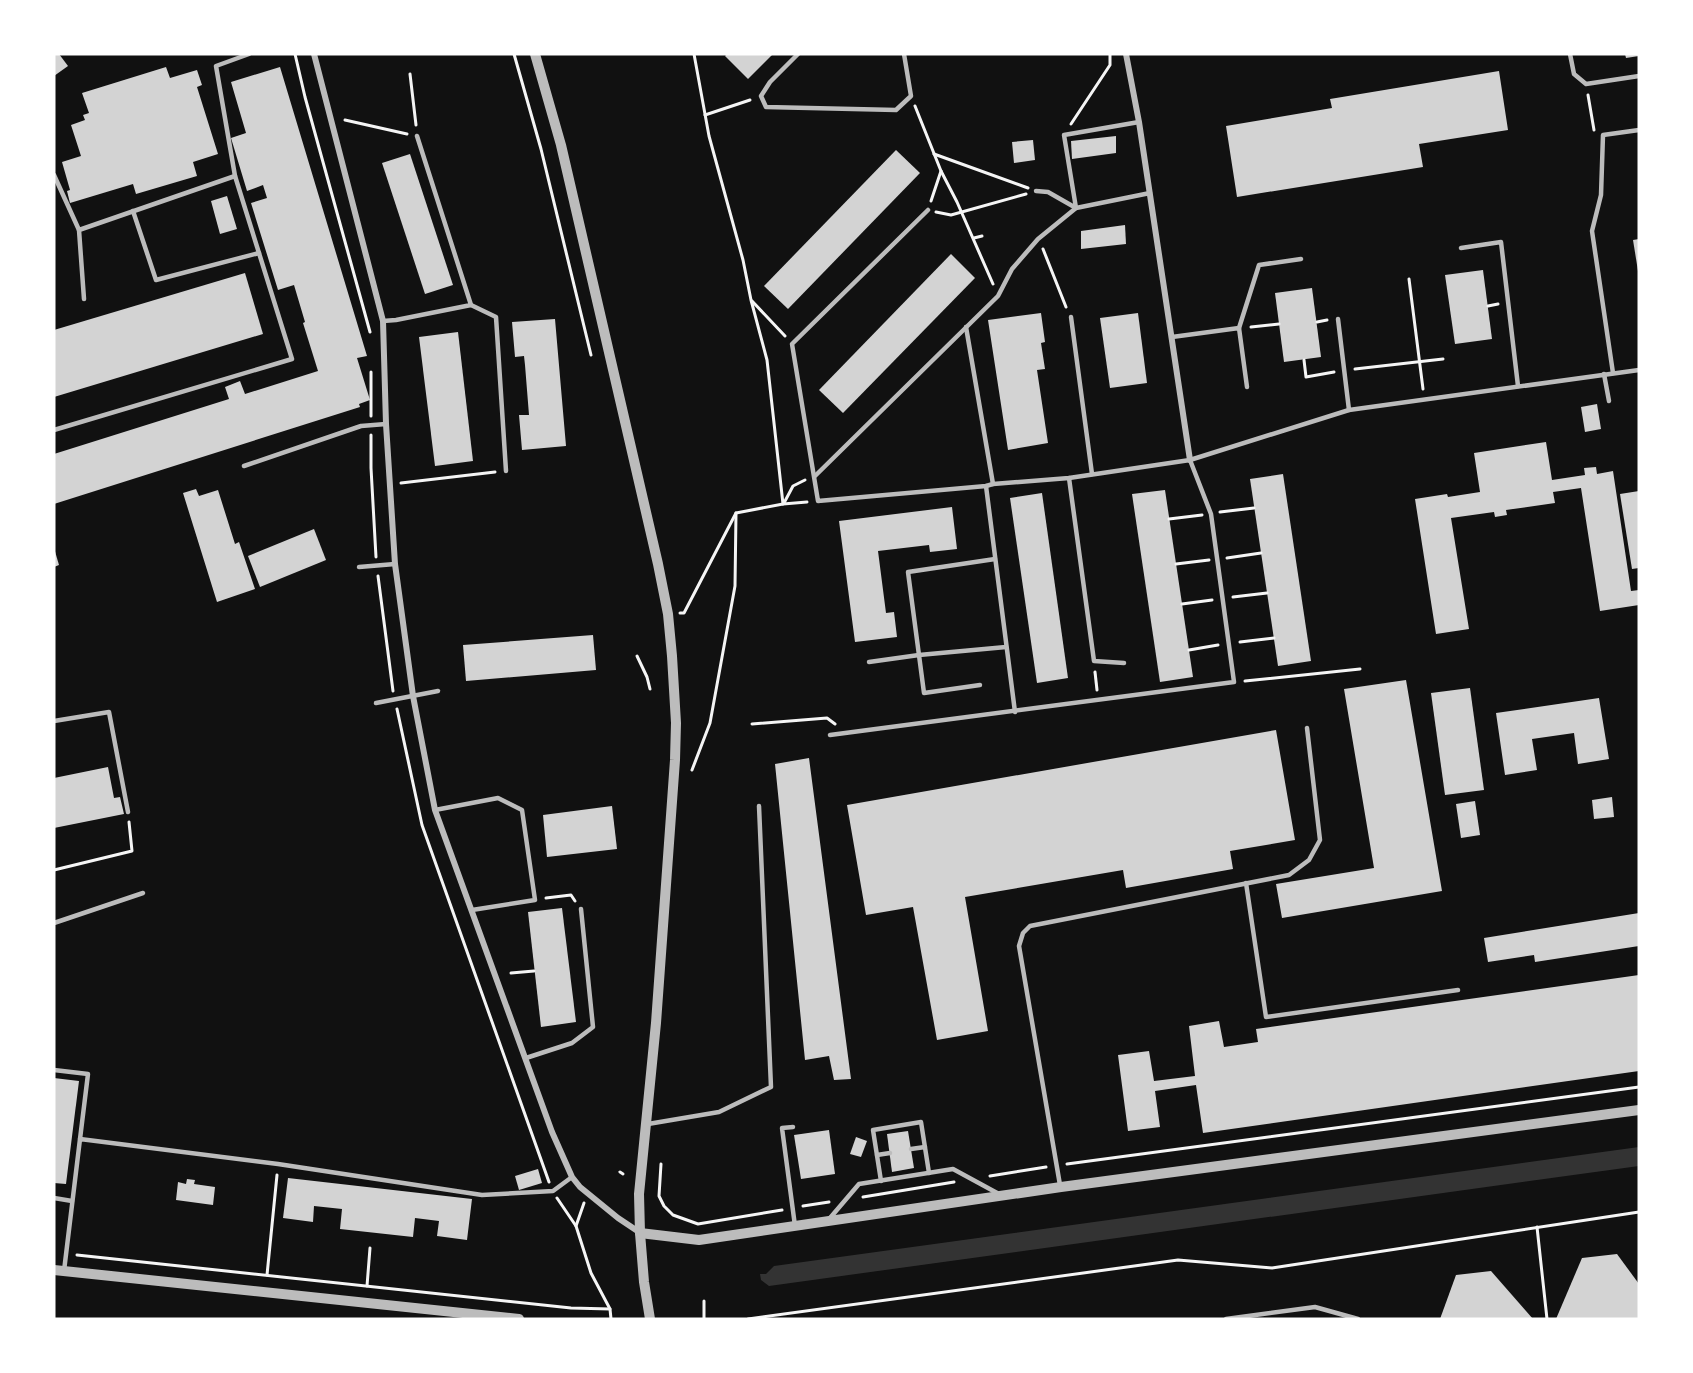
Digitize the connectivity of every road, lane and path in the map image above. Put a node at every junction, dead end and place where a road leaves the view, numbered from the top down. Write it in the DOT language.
graph roads {
  1 [pos="249,54"];
  2 [pos="314,54"];
  3 [pos="514,54"];
  4 [pos="535,54"];
  5 [pos="694,54"];
  6 [pos="798,54"];
  7 [pos="904,54"];
  8 [pos="1110,54"];
  9 [pos="1126,54"];
  10 [pos="1570,54"];
  11 [pos="410,74"];
  12 [pos="1639,76"];
  13 [pos="1586,84"];
  14 [pos="761,96"];
  15 [pos="911,96"];
  16 [pos="705,115"];
  17 [pos="345,120"];
  18 [pos="1139,122"];
  19 [pos="1639,130"];
  20 [pos="1064,135"];
  21 [pos="1603,135"];
  22 [pos="417,136"];
  23 [pos="934,154"];
  24 [pos="941,171"];
  25 [pos="54,175"];
  26 [pos="235,176"];
  27 [pos="1026,187"];
  28 [pos="1036,191"];
  29 [pos="1150,194"];
  30 [pos="993,203"];
  31 [pos="994,208"];
  32 [pos="1076,208"];
  33 [pos="928,210"];
  34 [pos="133,211"];
  35 [pos="962,212"];
  36 [pos="79,230"];
  37 [pos="982,236"];
  38 [pos="974,238"];
  39 [pos="1038,239"];
  40 [pos="1461,248"];
  41 [pos="259,254"];
  42 [pos="1301,259"];
  43 [pos="1409,279"];
  44 [pos="999,296"];
  45 [pos="84,298"];
  46 [pos="751,300"];
  47 [pos="471,304"];
  48 [pos="1071,318"];
  49 [pos="1338,319"];
  50 [pos="383,321"];
  51 [pos="1279,324"];
  52 [pos="966,327"];
  53 [pos="1239,328"];
  54 [pos="1172,337"];
  55 [pos="792,344"];
  56 [pos="591,355"];
  57 [pos="1443,358"];
  58 [pos="1304,360"];
  59 [pos="1420,361"];
  60 [pos="1639,369"];
  61 [pos="1344,371"];
  62 [pos="1613,373"];
  63 [pos="1604,374"];
  64 [pos="1518,386"];
  65 [pos="1247,387"];
  66 [pos="1425,399"];
  67 [pos="1609,401"];
  68 [pos="1349,410"];
  69 [pos="386,424"];
  70 [pos="54,430"];
  71 [pos="1191,460"];
  72 [pos="244,466"];
  73 [pos="506,471"];
  74 [pos="1092,474"];
  75 [pos="814,476"];
  76 [pos="1069,478"];
  77 [pos="401,483"];
  78 [pos="993,484"];
  79 [pos="986,486"];
  80 [pos="818,501"];
  81 [pos="783,504"];
  82 [pos="736,513"];
  83 [pos="994,559"];
  84 [pos="395,564"];
  85 [pos="359,567"];
  86 [pos="684,613"];
  87 [pos="1006,647"];
  88 [pos="919,655"];
  89 [pos="637,656"];
  90 [pos="1094,661"];
  91 [pos="869,662"];
  92 [pos="1124,663"];
  93 [pos="1360,669"];
  94 [pos="1234,682"];
  95 [pos="980,685"];
  96 [pos="650,689"];
  97 [pos="438,691"];
  98 [pos="413,696"];
  99 [pos="1099,700"];
  100 [pos="376,703"];
  101 [pos="1015,712"];
  102 [pos="827,718"];
  103 [pos="54,721"];
  104 [pos="752,724"];
  105 [pos="1307,728"];
  106 [pos="830,735"];
  107 [pos="692,770"];
  108 [pos="759,806"];
  109 [pos="435,810"];
  110 [pos="128,812"];
  111 [pos="54,870"];
  112 [pos="1246,883"];
  113 [pos="143,893"];
  114 [pos="571,895"];
  115 [pos="535,900"];
  116 [pos="580,909"];
  117 [pos="472,910"];
  118 [pos="54,923"];
  119 [pos="534,971"];
  120 [pos="511,973"];
  121 [pos="1458,990"];
  122 [pos="526,1058"];
  123 [pos="54,1070"];
  124 [pos="1639,1087"];
  125 [pos="1639,1110"];
  126 [pos="645,1124"];
  127 [pos="792,1127"];
  128 [pos="80,1139"];
  129 [pos="925,1147"];
  130 [pos="911,1149"];
  131 [pos="890,1153"];
  132 [pos="877,1155"];
  133 [pos="278,1164"];
  134 [pos="1058,1165"];
  135 [pos="929,1173"];
  136 [pos="572,1177"];
  137 [pos="881,1181"];
  138 [pos="1060,1187"];
  139 [pos="1001,1196"];
  140 [pos="54,1198"];
  141 [pos="72,1201"];
  142 [pos="1639,1212"];
  143 [pos="827,1221"];
  144 [pos="795,1226"];
  145 [pos="1537,1227"];
  146 [pos="640,1233"];
  147 [pos="370,1248"];
  148 [pos="66,1254"];
  149 [pos="59,1270"];
  150 [pos="267,1275"];
  151 [pos="367,1286"];
  152 [pos="704,1301"];
  153 [pos="610,1309"];
  154 [pos="519,1319"];
  155 [pos="650,1319"];
  156 [pos="704,1319"];
  157 [pos="748,1319"];
  158 [pos="1226,1319"];
  159 [pos="1359,1319"];
  160 [pos="1546,1319"];
  1 -- 26 [label="lane"];
  2 -- 50 [label="street"];
  3 -- 56 [label="path"];
  4 -- 126 [label="street"];
  5 -- 16 [label="path"];
  6 -- 14 [label="lane"];
  7 -- 15 [label="lane"];
  8 -- 20 [label="path"];
  9 -- 18 [label="street"];
  10 -- 13 [label="lane"];
  11 -- 22 [label="path"];
  12 -- 13 [label="lane"];
  13 -- 21 [label="path"];
  14 -- 15 [label="lane"];
  14 -- 16 [label="path"];
  15 -- 23 [label="path"];
  16 -- 46 [label="path"];
  17 -- 22 [label="path"];
  18 -- 20 [label="lane"];
  18 -- 29 [label="street"];
  19 -- 21 [label="lane"];
  20 -- 32 [label="lane"];
  21 -- 62 [label="lane"];
  22 -- 47 [label="lane"];
  23 -- 24 [label="path"];
  23 -- 27 [label="path"];
  24 -- 33 [label="path"];
  24 -- 35 [label="path"];
  25 -- 36 [label="lane"];
  26 -- 34 [label="lane"];
  26 -- 41 [label="lane"];
  28 -- 30 [label="path"];
  28 -- 32 [label="lane"];
  29 -- 32 [label="lane"];
  29 -- 54 [label="street"];
  30 -- 31 [label="path"];
  30 -- 35 [label="path"];
  32 -- 39 [label="lane"];
  33 -- 35 [label="path"];
  33 -- 55 [label="lane"];
  34 -- 36 [label="lane"];
  34 -- 41 [label="lane"];
  35 -- 38 [label="path"];
  36 -- 45 [label="lane"];
  37 -- 38 [label="path"];
  38 -- 44 [label="path"];
  39 -- 44 [label="lane"];
  39 -- 48 [label="path"];
  40 -- 64 [label="lane"];
  41 -- 70 [label="lane"];
  42 -- 53 [label="lane"];
  43 -- 59 [label="path"];
  44 -- 52 [label="lane"];
  46 -- 55 [label="path"];
  46 -- 81 [label="path"];
  47 -- 50 [label="lane"];
  47 -- 73 [label="lane"];
  48 -- 74 [label="lane"];
  49 -- 61 [label="lane"];
  50 -- 69 [label="street"];
  51 -- 53 [label="path"];
  52 -- 75 [label="lane"];
  52 -- 78 [label="lane"];
  53 -- 54 [label="lane"];
  53 -- 65 [label="lane"];
  54 -- 71 [label="street"];
  55 -- 75 [label="lane"];
  57 -- 59 [label="path"];
  58 -- 61 [label="path"];
  59 -- 61 [label="path"];
  59 -- 66 [label="path"];
  60 -- 62 [label="lane"];
  61 -- 68 [label="lane"];
  62 -- 63 [label="lane"];
  63 -- 64 [label="lane"];
  63 -- 67 [label="lane"];
  64 -- 66 [label="lane"];
  66 -- 68 [label="lane"];
  68 -- 71 [label="lane"];
  69 -- 72 [label="lane"];
  69 -- 84 [label="street"];
  71 -- 74 [label="lane"];
  71 -- 94 [label="lane"];
  73 -- 77 [label="path"];
  74 -- 76 [label="lane"];
  75 -- 80 [label="lane"];
  75 -- 81 [label="path"];
  76 -- 78 [label="lane"];
  76 -- 90 [label="lane"];
  78 -- 79 [label="lane"];
  79 -- 80 [label="lane"];
  79 -- 83 [label="lane"];
  80 -- 81 [label="path"];
  81 -- 82 [label="path"];
  82 -- 86 [label="path"];
  82 -- 107 [label="path"];
  83 -- 87 [label="lane"];
  83 -- 88 [label="lane"];
  84 -- 85 [label="lane"];
  84 -- 98 [label="street"];
  87 -- 88 [label="lane"];
  87 -- 101 [label="lane"];
  88 -- 91 [label="lane"];
  88 -- 95 [label="lane"];
  89 -- 96 [label="path"];
  90 -- 92 [label="lane"];
  90 -- 99 [label="path"];
  93 -- 94 [label="path"];
  94 -- 99 [label="lane"];
  97 -- 98 [label="lane"];
  98 -- 100 [label="lane"];
  98 -- 109 [label="street"];
  99 -- 101 [label="lane"];
  101 -- 106 [label="lane"];
  102 -- 104 [label="path"];
  103 -- 110 [label="lane"];
  105 -- 112 [label="lane"];
  108 -- 126 [label="lane"];
  109 -- 115 [label="lane"];
  109 -- 117 [label="street"];
  110 -- 111 [label="path"];
  112 -- 121 [label="lane"];
  112 -- 134 [label="lane"];
  113 -- 118 [label="lane"];
  114 -- 115 [label="path"];
  115 -- 117 [label="lane"];
  116 -- 122 [label="lane"];
  117 -- 122 [label="street"];
  119 -- 120 [label="path"];
  122 -- 136 [label="street"];
  123 -- 128 [label="lane"];
  124 -- 134 [label="path"];
  125 -- 138 [label="street"];
  126 -- 146 [label="street"];
  127 -- 144 [label="lane"];
  128 -- 133 [label="lane"];
  128 -- 141 [label="lane"];
  129 -- 130 [label="lane"];
  129 -- 132 [label="lane"];
  129 -- 135 [label="lane"];
  131 -- 132 [label="lane"];
  132 -- 137 [label="lane"];
  133 -- 136 [label="lane"];
  133 -- 150 [label="path"];
  134 -- 138 [label="lane"];
  135 -- 137 [label="lane"];
  135 -- 139 [label="lane"];
  136 -- 146 [label="street"];
  137 -- 143 [label="lane"];
  138 -- 139 [label="street"];
  139 -- 143 [label="street"];
  140 -- 141 [label="lane"];
  141 -- 148 [label="lane"];
  142 -- 145 [label="path"];
  143 -- 144 [label="street"];
  144 -- 146 [label="street"];
  145 -- 157 [label="path"];
  145 -- 160 [label="path"];
  146 -- 155 [label="street"];
  147 -- 151 [label="path"];
  148 -- 149 [label="lane"];
  148 -- 150 [label="path"];
  149 -- 154 [label="street"];
  150 -- 151 [label="path"];
  151 -- 153 [label="path"];
  152 -- 156 [label="path"];
  158 -- 159 [label="lane"];
}
